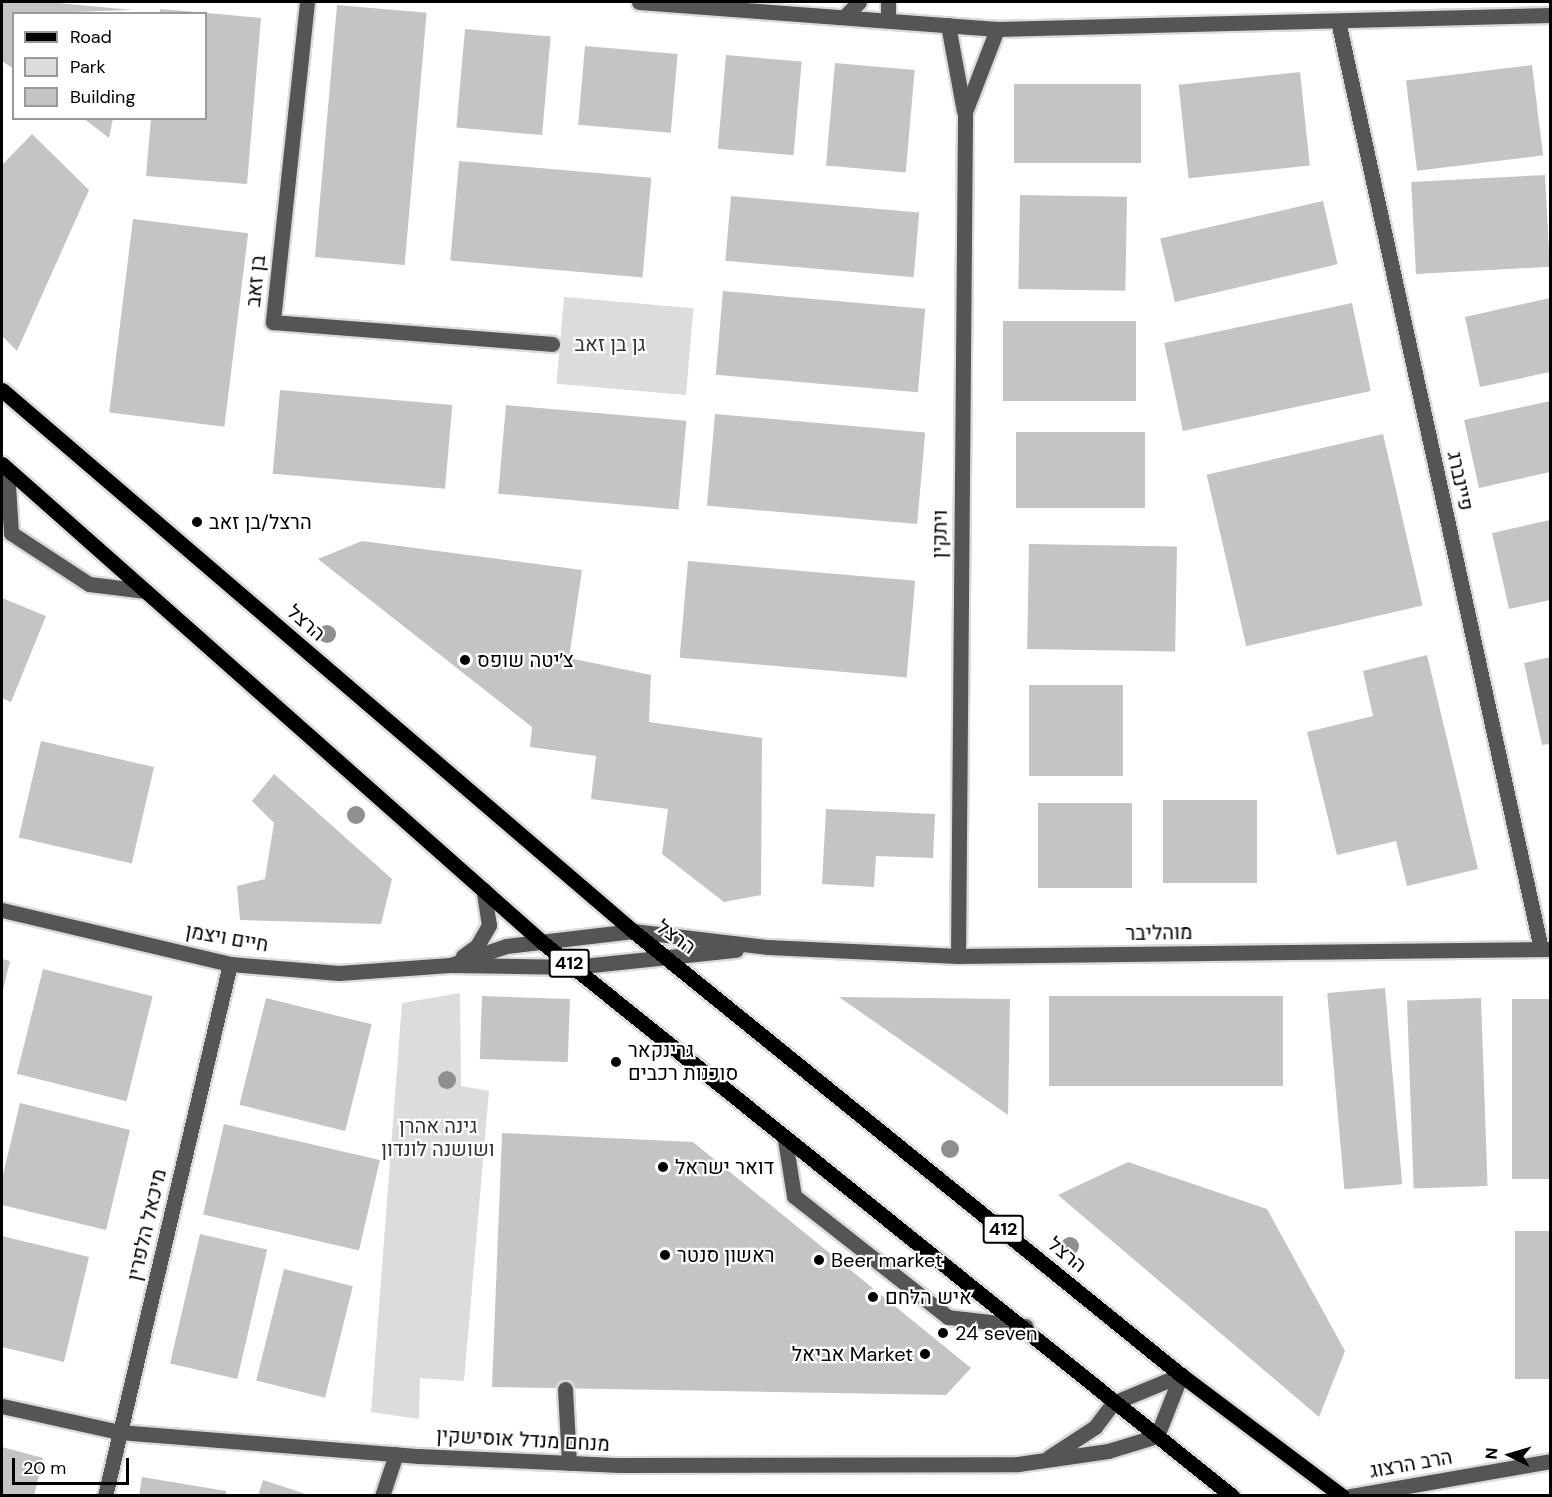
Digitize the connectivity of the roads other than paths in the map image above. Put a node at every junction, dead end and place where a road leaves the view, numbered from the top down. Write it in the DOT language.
graph roads {
  1 [pos="307,2"];
  2 [pos="639,2"];
  3 [pos="858,2"];
  4 [pos="888,2"];
  5 [pos="1551,15"];
  6 [pos="844,17"];
  7 [pos="888,20"];
  8 [pos="1338,21"];
  9 [pos="948,25"];
  10 [pos="997,29"];
  11 [pos="965,112"];
  12 [pos="552,344"];
  13 [pos="2,390"];
  14 [pos="4,467"];
  15 [pos="146,591"];
  16 [pos="483,889"];
  17 [pos="2,910"];
  18 [pos="633,931"];
  19 [pos="542,942"];
  20 [pos="768,946"];
  21 [pos="1546,949"];
  22 [pos="669,956"];
  23 [pos="958,956"];
  24 [pos="231,964"];
  25 [pos="450,965"];
  26 [pos="573,967"];
  27 [pos="785,1140"];
  28 [pos="1025,1326"];
  29 [pos="1181,1375"];
  30 [pos="565,1389"];
  31 [pos="1113,1403"];
  32 [pos="2,1406"];
  33 [pos="119,1432"];
  34 [pos="1157,1436"];
  35 [pos="396,1454"];
  36 [pos="1045,1459"];
  37 [pos="1551,1461"];
  38 [pos="570,1463"];
  39 [pos="105,1496"];
  40 [pos="382,1496"];
  41 [pos="1232,1496"];
  42 [pos="1342,1496"];
  43 [pos="1350,1496"];
  1 -- 12 [label="street, בן זאב"];
  2 -- 6 [label="street"];
  3 -- 6 [label="street"];
  4 -- 7 [label="street"];
  5 -- 8 [label="street"];
  6 -- 7 [label="street"];
  7 -- 9 [label="street"];
  8 -- 10 [label="street"];
  8 -- 21 [label="street, פיינברג"];
  9 -- 10 [label="street"];
  9 -- 11 [label="street, ויתקין"];
  10 -- 11 [label="street, ויתקין"];
  11 -- 23 [label="street, ויתקין"];
  13 -- 18 [label="main road, הרצל / 412"];
  14 -- 15 [label="main road, 412"];
  14 -- 15 [label="street"];
  15 -- 16 [label="main road, 412"];
  16 -- 19 [label="main road, 412"];
  16 -- 25 [label="street"];
  17 -- 24 [label="street, חיים ויצמן"];
  18 -- 19 [label="street, חיים ויצמן"];
  18 -- 20 [label="street, מוהליבר"];
  18 -- 22 [label="main road, הרצל / 412"];
  19 -- 25 [label="street, חיים ויצמן"];
  19 -- 26 [label="main road, 412"];
  20 -- 22 [label="street, מוהליבר"];
  20 -- 23 [label="street, מוהליבר"];
  21 -- 23 [label="street, מוהליבר"];
  22 -- 26 [label="street, חיים ויצמן"];
  22 -- 29 [label="main road, הרצל / 412"];
  24 -- 25 [label="street, חיים ויצמן"];
  24 -- 33 [label="street, מיכאל הלפרין"];
  25 -- 26 [label="street, חיים ויצמן"];
  26 -- 27 [label="main road, 412"];
  27 -- 28 [label="main road, 412"];
  27 -- 28 [label="street"];
  28 -- 31 [label="main road, 412"];
  29 -- 31 [label="street"];
  29 -- 34 [label="street"];
  29 -- 42 [label="main road, הרצל / 412"];
  30 -- 38 [label="street"];
  31 -- 34 [label="main road, 412"];
  31 -- 36 [label="street, מנחם מנדל אוסישקין"];
  32 -- 33 [label="street, מנחם מנדל אוסישקין"];
  33 -- 35 [label="street, מנחם מנדל אוסישקין"];
  33 -- 39 [label="street, מיכאל הלפרין"];
  34 -- 36 [label="street, מנחם מנדל אוסישקין"];
  34 -- 41 [label="main road, 412"];
  35 -- 38 [label="street, מנחם מנדל אוסישקין"];
  35 -- 40 [label="street"];
  36 -- 38 [label="street, מנחם מנדל אוסישקין"];
  37 -- 43 [label="street, הרב הרצוג"];
}
